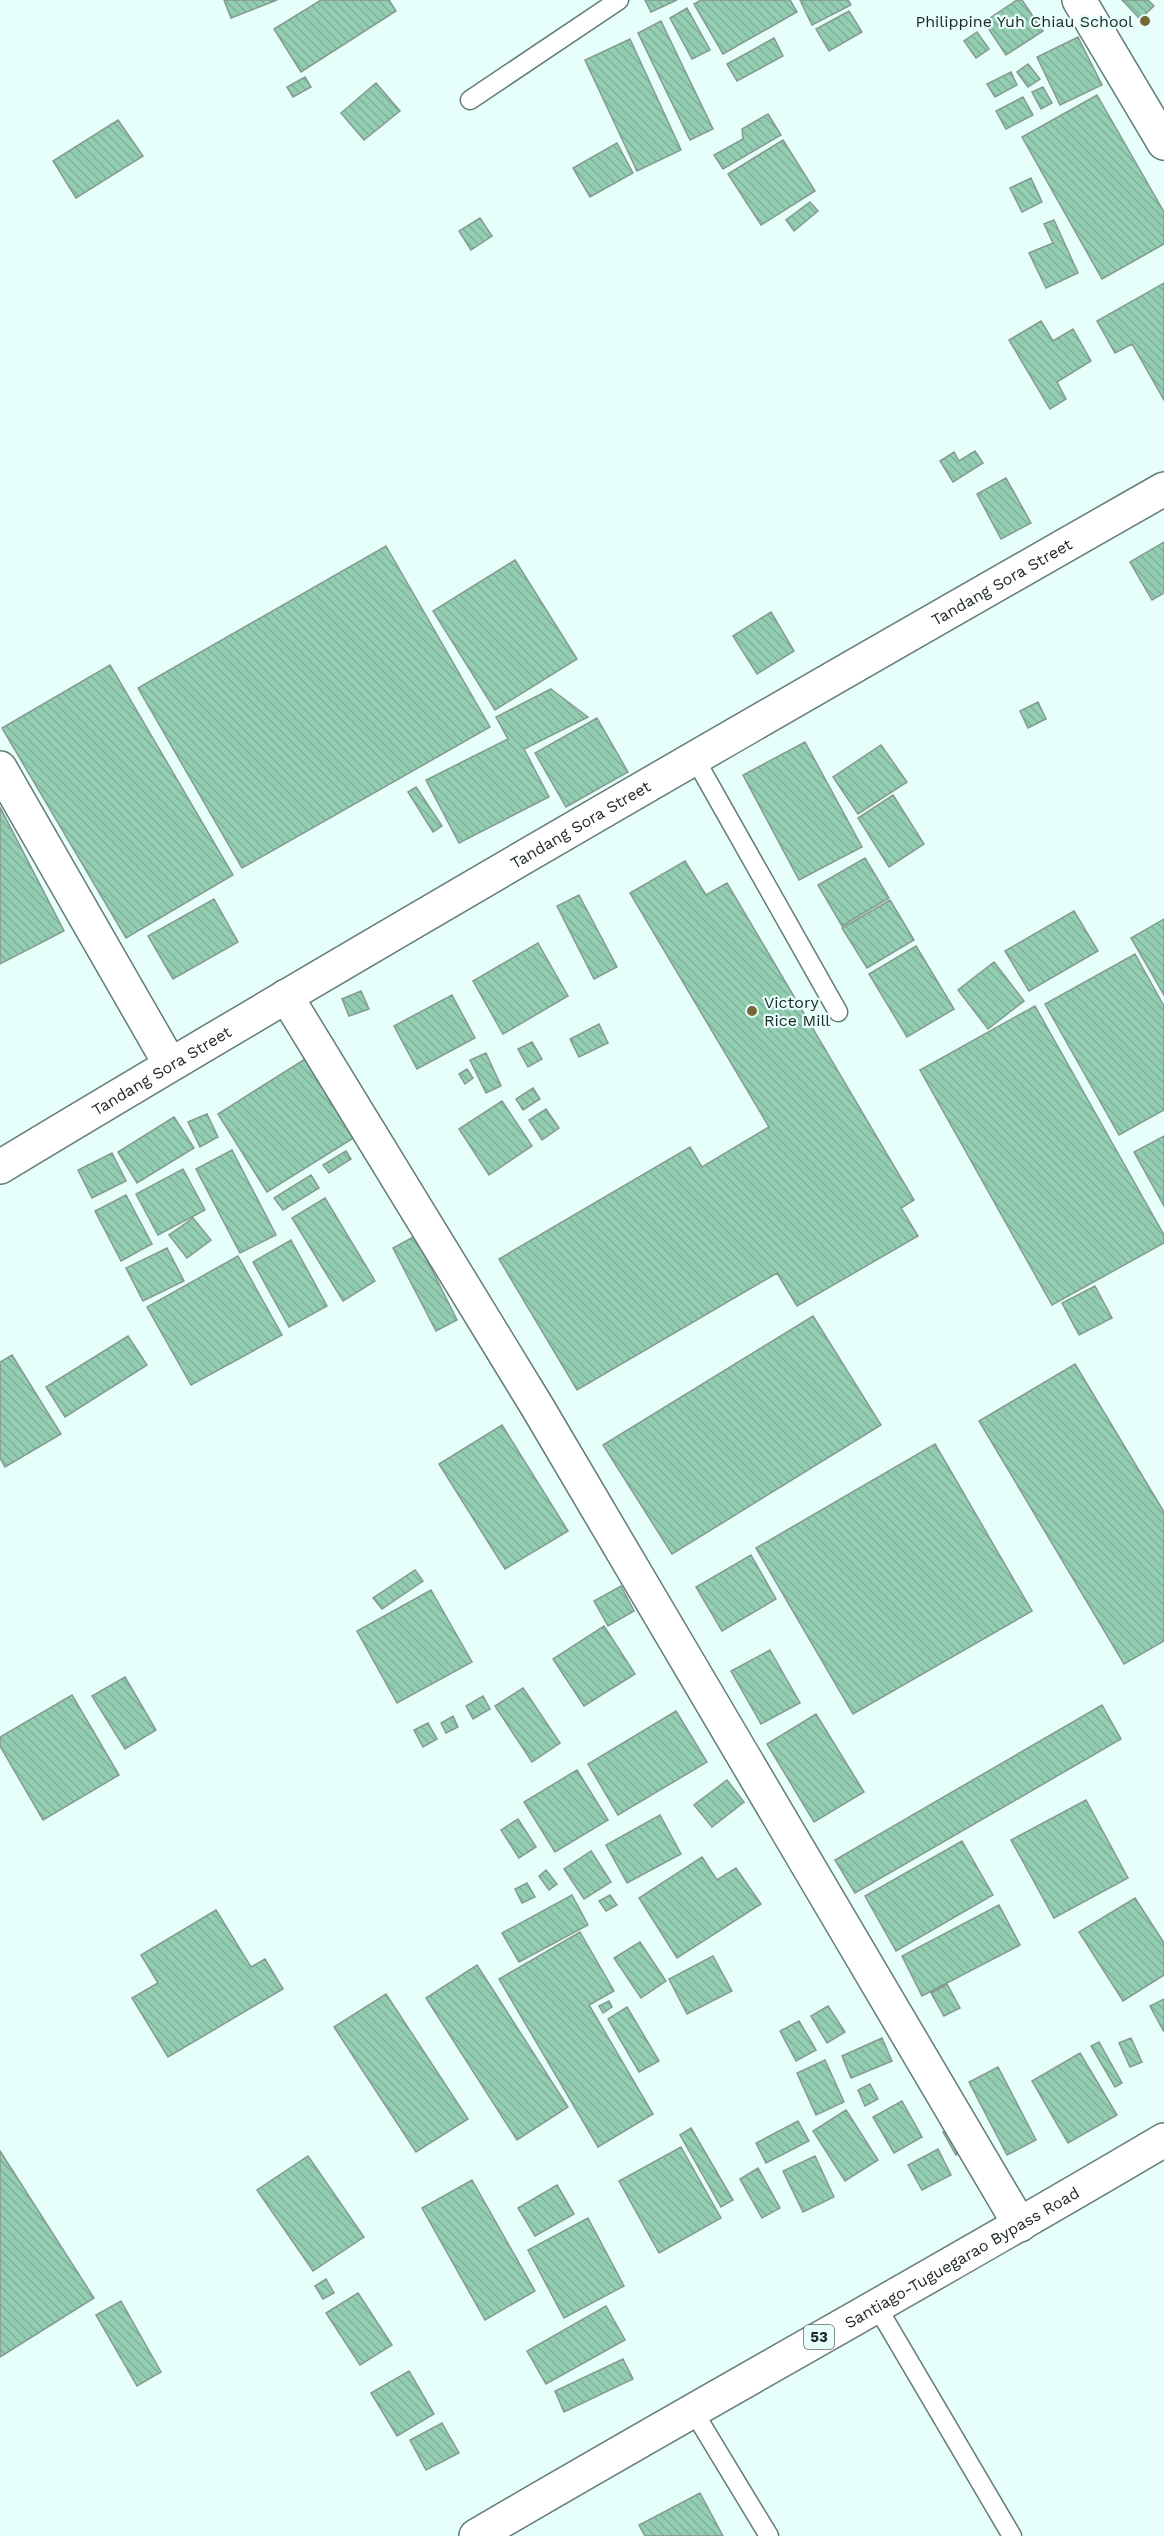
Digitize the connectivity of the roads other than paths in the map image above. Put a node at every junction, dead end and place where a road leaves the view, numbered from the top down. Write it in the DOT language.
graph roads {
  1 [pos="620,0"];
  2 [pos="1079,0"];
  3 [pos="470,100"];
  4 [pos="1164,143"];
  5 [pos="1164,489"];
  6 [pos="694,757"];
  7 [pos="0,768"];
  8 [pos="286,996"];
  9 [pos="838,1012"];
  10 [pos="170,1064"];
  11 [pos="0,1167"];
  12 [pos="1164,2140"];
  13 [pos="1020,2225"];
  14 [pos="876,2305"];
  15 [pos="692,2409"];
  16 [pos="476,2536"];
  17 [pos="769,2536"];
  18 [pos="1012,2536"];
  1 -- 3 [label="lane"];
  2 -- 4 [label="main road"];
  5 -- 6 [label="main road, Tandang Sora Street"];
  6 -- 8 [label="main road, Tandang Sora Street"];
  6 -- 9 [label="lane"];
  7 -- 10 [label="main road"];
  8 -- 10 [label="main road, Tandang Sora Street"];
  8 -- 13 [label="main road"];
  10 -- 11 [label="main road, Tandang Sora Street"];
  12 -- 13 [label="main road, Santiago-Tuguegarao Bypass Road / 53"];
  13 -- 14 [label="main road, Santiago-Tuguegarao Bypass Road / 53"];
  14 -- 15 [label="main road, Santiago-Tuguegarao Bypass Road / 53"];
  14 -- 18 [label="lane"];
  15 -- 16 [label="main road, Santiago-Tuguegarao Bypass Road / 53"];
  15 -- 17 [label="lane"];
}
